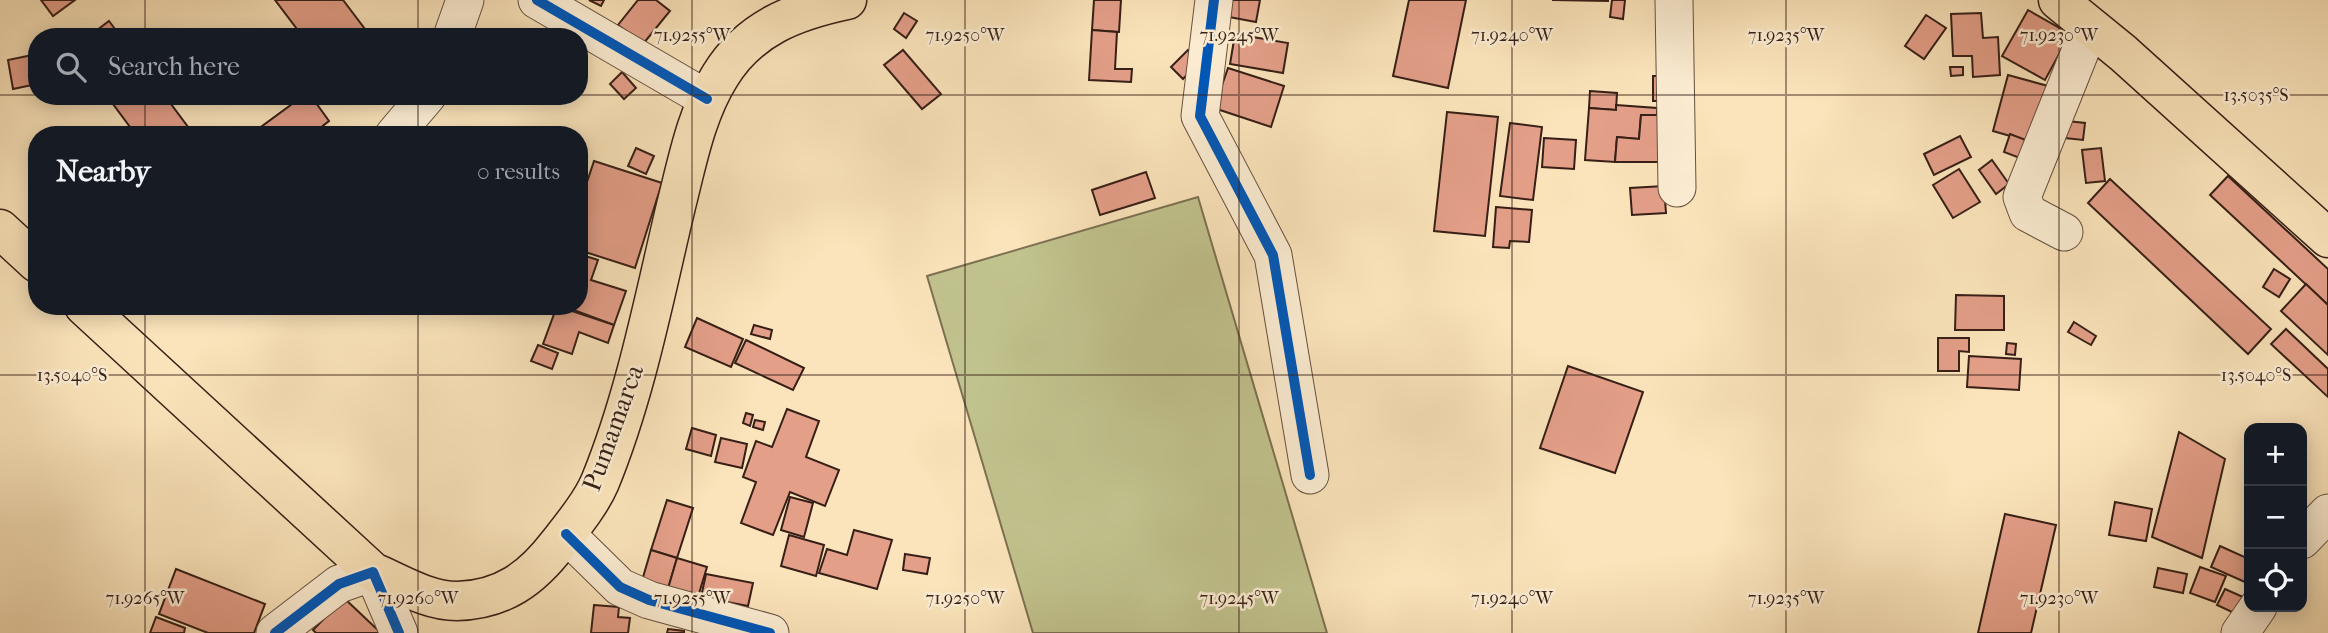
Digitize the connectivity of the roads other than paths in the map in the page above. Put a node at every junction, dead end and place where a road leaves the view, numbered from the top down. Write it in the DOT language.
graph roads {
  1 [pos="465,0"];
  2 [pos="537,0"];
  3 [pos="847,0"];
  4 [pos="1214,0"];
  5 [pos="1674,0"];
  6 [pos="2058,0"];
  7 [pos="801,6"];
  8 [pos="2090,27"];
  9 [pos="455,28"];
  10 [pos="585,28"];
  11 [pos="588,30"];
  12 [pos="707,99"];
  13 [pos="419,105"];
  14 [pos="402,126"];
  15 [pos="1677,188"];
  16 [pos="0,229"];
  17 [pos="2064,232"];
  18 [pos="2328,238"];
  19 [pos="28,255"];
  20 [pos="94,315"];
  21 [pos="1310,475"];
  22 [pos="2328,513"];
  23 [pos="566,534"];
  24 [pos="2307,535"];
  25 [pos="373,572"];
  26 [pos="2255,612"];
  27 [pos="275,633"];
  28 [pos="399,633"];
  29 [pos="770,633"];
  30 [pos="2240,633"];
  1 -- 9 [label="street"];
  2 -- 10 [label="street"];
  3 -- 7 [label="main road, Pumamarca"];
  4 -- 21 [label="street"];
  5 -- 15 [label="street"];
  6 -- 8 [label="main road"];
  7 -- 12 [label="main road, Pumamarca"];
  8 -- 17 [label="street"];
  8 -- 18 [label="main road"];
  11 -- 12 [label="street"];
  12 -- 23 [label="main road, Pumamarca"];
  13 -- 14 [label="street"];
  16 -- 19 [label="main road"];
  20 -- 25 [label="main road, Pumamarca"];
  22 -- 24 [label="street"];
  23 -- 25 [label="main road, Pumamarca"];
  23 -- 29 [label="street"];
  25 -- 27 [label="street"];
  25 -- 28 [label="street"];
  26 -- 30 [label="street"];
}
